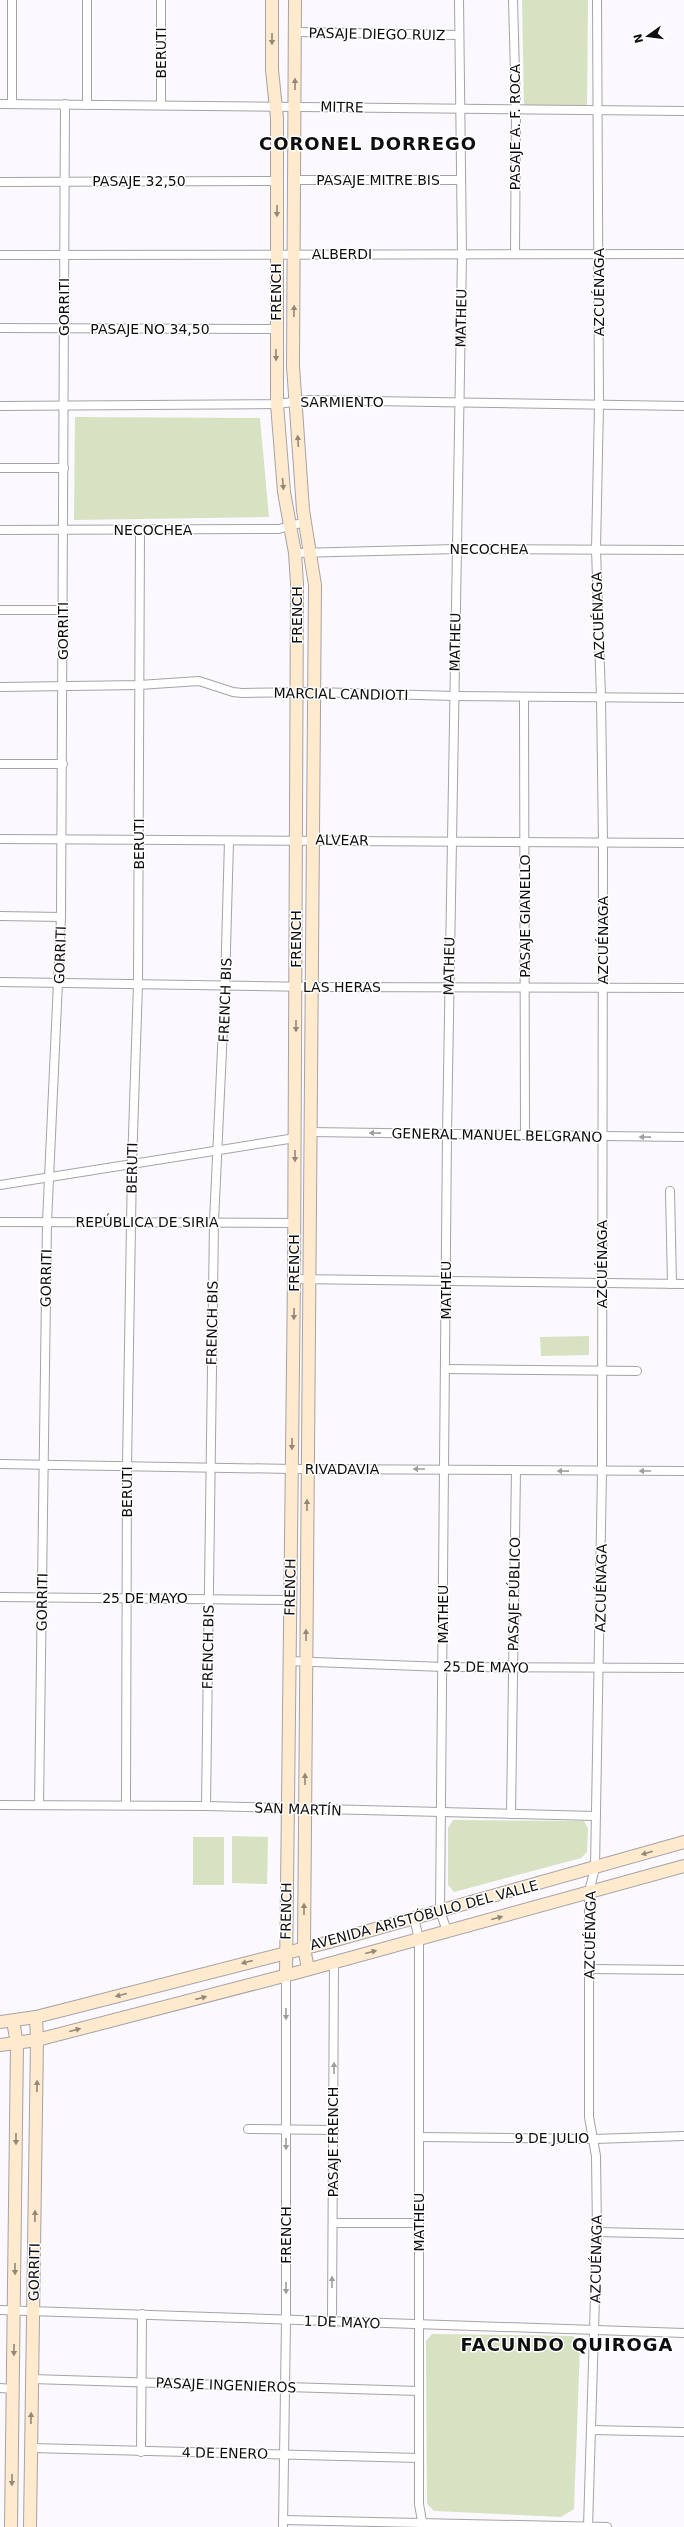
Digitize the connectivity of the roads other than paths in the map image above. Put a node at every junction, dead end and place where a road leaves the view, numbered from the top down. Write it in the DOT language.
graph roads {
  1 [pos="12,0"];
  2 [pos="87,0"];
  3 [pos="161,0"];
  4 [pos="272,0"];
  5 [pos="295,0"];
  6 [pos="459,0"];
  7 [pos="514,0"];
  8 [pos="597,0"];
  9 [pos="295,32"];
  10 [pos="459,35"];
  11 [pos="0,104"];
  12 [pos="12,104"];
  13 [pos="65,104"];
  14 [pos="87,104"];
  15 [pos="161,105"];
  16 [pos="276,105"];
  17 [pos="294,106"];
  18 [pos="460,108"];
  19 [pos="516,110"];
  20 [pos="596,110"];
  21 [pos="684,111"];
  22 [pos="295,180"];
  23 [pos="461,180"];
  24 [pos="65,181"];
  25 [pos="277,181"];
  26 [pos="0,182"];
  27 [pos="276,254"];
  28 [pos="295,254"];
  29 [pos="462,254"];
  30 [pos="515,254"];
  31 [pos="599,254"];
  32 [pos="684,254"];
  33 [pos="0,255"];
  34 [pos="65,255"];
  35 [pos="0,328"];
  36 [pos="64,329"];
  37 [pos="276,329"];
  38 [pos="295,402"];
  39 [pos="460,402"];
  40 [pos="277,404"];
  41 [pos="0,406"];
  42 [pos="64,406"];
  43 [pos="599,406"];
  44 [pos="684,406"];
  45 [pos="0,468"];
  46 [pos="64,468"];
  47 [pos="305,522"];
  48 [pos="291,527"];
  49 [pos="0,530"];
  50 [pos="63,530"];
  51 [pos="140,530"];
  52 [pos="457,549"];
  53 [pos="596,549"];
  54 [pos="684,550"];
  55 [pos="312,551"];
  56 [pos="295,553"];
  57 [pos="0,610"];
  58 [pos="63,610"];
  59 [pos="140,685"];
  60 [pos="0,687"];
  61 [pos="63,687"];
  62 [pos="298,692"];
  63 [pos="314,692"];
  64 [pos="454,696"];
  65 [pos="524,697"];
  66 [pos="601,697"];
  67 [pos="684,698"];
  68 [pos="0,764"];
  69 [pos="63,764"];
  70 [pos="0,839"];
  71 [pos="61,839"];
  72 [pos="312,840"];
  73 [pos="140,841"];
  74 [pos="229,841"];
  75 [pos="297,841"];
  76 [pos="452,842"];
  77 [pos="603,842"];
  78 [pos="525,843"];
  79 [pos="684,843"];
  80 [pos="0,916"];
  81 [pos="61,917"];
  82 [pos="0,982"];
  83 [pos="60,983"];
  84 [pos="138,984"];
  85 [pos="226,985"];
  86 [pos="296,987"];
  87 [pos="311,987"];
  88 [pos="449,987"];
  89 [pos="526,988"];
  90 [pos="603,988"];
  91 [pos="684,988"];
  92 [pos="310,1132"];
  93 [pos="447,1134"];
  94 [pos="524,1135"];
  95 [pos="602,1136"];
  96 [pos="295,1138"];
  97 [pos="684,1138"];
  98 [pos="218,1149"];
  99 [pos="132,1164"];
  100 [pos="49,1178"];
  101 [pos="0,1185"];
  102 [pos="670,1191"];
  103 [pos="0,1222"];
  104 [pos="47,1222"];
  105 [pos="131,1222"];
  106 [pos="214,1222"];
  107 [pos="295,1223"];
  108 [pos="294,1279"];
  109 [pos="309,1279"];
  110 [pos="446,1281"];
  111 [pos="602,1284"];
  112 [pos="672,1284"];
  113 [pos="684,1284"];
  114 [pos="446,1369"];
  115 [pos="602,1371"];
  116 [pos="637,1371"];
  117 [pos="0,1464"];
  118 [pos="43,1464"];
  119 [pos="127,1466"];
  120 [pos="210,1467"];
  121 [pos="292,1469"];
  122 [pos="308,1469"];
  123 [pos="444,1469"];
  124 [pos="516,1470"];
  125 [pos="602,1471"];
  126 [pos="684,1471"];
  127 [pos="0,1596"];
  128 [pos="42,1598"];
  129 [pos="128,1598"];
  130 [pos="208,1598"];
  131 [pos="289,1600"];
  132 [pos="288,1661"];
  133 [pos="306,1661"];
  134 [pos="443,1667"];
  135 [pos="513,1668"];
  136 [pos="600,1668"];
  137 [pos="684,1668"];
  138 [pos="0,1805"];
  139 [pos="39,1805"];
  140 [pos="126,1805"];
  141 [pos="206,1806"];
  142 [pos="288,1809"];
  143 [pos="305,1810"];
  144 [pos="441,1813"];
  145 [pos="511,1814"];
  146 [pos="595,1816"];
  147 [pos="684,1842"];
  148 [pos="684,1866"];
  149 [pos="595,1868"];
  150 [pos="589,1892"];
  151 [pos="440,1911"];
  152 [pos="414,1918"];
  153 [pos="447,1931"];
  154 [pos="419,1939"];
  155 [pos="304,1948"];
  156 [pos="285,1952"];
  157 [pos="334,1962"];
  158 [pos="308,1969"];
  159 [pos="590,1969"];
  160 [pos="684,1970"];
  161 [pos="286,1976"];
  162 [pos="36,2017"];
  163 [pos="13,2021"];
  164 [pos="0,2022"];
  165 [pos="37,2040"];
  166 [pos="17,2044"];
  167 [pos="0,2046"];
  168 [pos="248,2129"];
  169 [pos="286,2129"];
  170 [pos="334,2130"];
  171 [pos="684,2136"];
  172 [pos="419,2137"];
  173 [pos="594,2139"];
  174 [pos="333,2223"];
  175 [pos="419,2223"];
  176 [pos="596,2232"];
  177 [pos="684,2234"];
  178 [pos="0,2310"];
  179 [pos="15,2311"];
  180 [pos="34,2311"];
  181 [pos="142,2314"];
  182 [pos="286,2320"];
  183 [pos="332,2321"];
  184 [pos="419,2324"];
  185 [pos="594,2329"];
  186 [pos="684,2333"];
  187 [pos="32,2379"];
  188 [pos="142,2382"];
  189 [pos="284,2387"];
  190 [pos="0,2388"];
  191 [pos="13,2389"];
  192 [pos="419,2391"];
  193 [pos="591,2430"];
  194 [pos="684,2432"];
  195 [pos="31,2448"];
  196 [pos="141,2452"];
  197 [pos="282,2454"];
  198 [pos="419,2458"];
  199 [pos="283,2524"];
  200 [pos="423,2524"];
  201 [pos="372,2525"];
  202 [pos="11,2527"];
  203 [pos="30,2527"];
  204 [pos="588,2527"];
  205 [pos="607,2527"];
  1 -- 12 [label="street"];
  2 -- 14 [label="street"];
  3 -- 15 [label="street, BERUTI"];
  4 -- 16 [label="main road, FRENCH, one-way"];
  5 -- 9 [label="main road, FRENCH"];
  6 -- 10 [label="street, MATHEU"];
  7 -- 19 [label="street, PASAJE A. F. ROCA"];
  8 -- 20 [label="street, AZCUÉNAGA"];
  9 -- 10 [label="street, PASAJE DIEGO RUIZ"];
  17 -- 9 [label="main road, FRENCH, one-way"];
  10 -- 18 [label="street, MATHEU"];
  11 -- 12 [label="street, MITRE"];
  12 -- 13 [label="street, MITRE"];
  13 -- 14 [label="street, MITRE"];
  13 -- 24 [label="street, GORRITI"];
  14 -- 15 [label="street, MITRE"];
  15 -- 16 [label="street, MITRE"];
  16 -- 17 [label="street, MITRE"];
  16 -- 25 [label="main road, FRENCH"];
  17 -- 18 [label="street, MITRE"];
  17 -- 22 [label="main road, FRENCH"];
  18 -- 19 [label="street, MITRE"];
  18 -- 23 [label="street, MATHEU"];
  19 -- 20 [label="street, MITRE"];
  19 -- 30 [label="street, PASAJE A. F. ROCA"];
  20 -- 21 [label="street, MITRE"];
  20 -- 31 [label="street, AZCUÉNAGA"];
  22 -- 23 [label="street, PASAJE MITRE BIS"];
  22 -- 28 [label="main road, FRENCH"];
  23 -- 29 [label="street, MATHEU"];
  24 -- 25 [label="street, PASAJE 32,50"];
  24 -- 26 [label="street, PASAJE 32,50"];
  24 -- 34 [label="street, GORRITI"];
  25 -- 27 [label="main road, FRENCH, one-way"];
  27 -- 28 [label="street, ALBERDI"];
  27 -- 34 [label="street, ALBERDI"];
  27 -- 37 [label="main road, FRENCH"];
  28 -- 29 [label="street, ALBERDI"];
  38 -- 28 [label="main road, FRENCH, one-way"];
  29 -- 30 [label="street, ALBERDI"];
  29 -- 39 [label="street, MATHEU"];
  30 -- 31 [label="street, ALBERDI"];
  31 -- 32 [label="street, ALBERDI"];
  31 -- 43 [label="street, AZCUÉNAGA"];
  33 -- 34 [label="street, ALBERDI"];
  34 -- 36 [label="street, GORRITI"];
  35 -- 36 [label="street, PASAJE NO 34,50"];
  36 -- 37 [label="street, PASAJE NO 34,50"];
  36 -- 42 [label="street, GORRITI"];
  37 -- 40 [label="main road, FRENCH, one-way"];
  38 -- 39 [label="street, SARMIENTO"];
  38 -- 40 [label="street, SARMIENTO"];
  47 -- 38 [label="main road, FRENCH, one-way"];
  39 -- 43 [label="street, SARMIENTO"];
  39 -- 52 [label="street, MATHEU"];
  40 -- 42 [label="street, SARMIENTO"];
  40 -- 48 [label="main road, FRENCH, one-way"];
  41 -- 42 [label="street, SARMIENTO"];
  42 -- 46 [label="street, GORRITI"];
  43 -- 44 [label="street, SARMIENTO"];
  43 -- 53 [label="street, AZCUÉNAGA"];
  45 -- 46 [label="street"];
  46 -- 50 [label="street, GORRITI"];
  47 -- 48 [label="street, NECOCHEA"];
  47 -- 55 [label="main road, FRENCH"];
  48 -- 51 [label="street, NECOCHEA"];
  48 -- 56 [label="main road, FRENCH"];
  49 -- 50 [label="street, NECOCHEA"];
  50 -- 51 [label="street, NECOCHEA"];
  50 -- 58 [label="street, GORRITI"];
  51 -- 59 [label="street, BERUTI"];
  52 -- 53 [label="street, NECOCHEA"];
  52 -- 55 [label="street, NECOCHEA"];
  52 -- 64 [label="street, MATHEU"];
  53 -- 54 [label="street, NECOCHEA"];
  53 -- 66 [label="street, AZCUÉNAGA"];
  55 -- 56 [label="street, NECOCHEA"];
  55 -- 63 [label="main road, FRENCH"];
  56 -- 62 [label="main road, FRENCH"];
  57 -- 58 [label="street"];
  58 -- 61 [label="street, GORRITI"];
  59 -- 61 [label="street, MARCIAL CANDIOTI"];
  59 -- 62 [label="street, MARCIAL CANDIOTI"];
  59 -- 73 [label="street, BERUTI"];
  60 -- 61 [label="street, MARCIAL CANDIOTI"];
  61 -- 69 [label="street, GORRITI"];
  62 -- 63 [label="street, MARCIAL CANDIOTI"];
  62 -- 75 [label="main road, FRENCH"];
  63 -- 64 [label="street, MARCIAL CANDIOTI"];
  63 -- 72 [label="main road, FRENCH"];
  64 -- 65 [label="street, MARCIAL CANDIOTI"];
  64 -- 76 [label="street, MATHEU"];
  65 -- 66 [label="street, MARCIAL CANDIOTI"];
  65 -- 78 [label="street, PASAJE GIANELLO"];
  66 -- 67 [label="street, MARCIAL CANDIOTI"];
  66 -- 77 [label="street, AZCUÉNAGA"];
  68 -- 69 [label="street"];
  69 -- 71 [label="street, GORRITI"];
  70 -- 71 [label="street, ALVEAR"];
  71 -- 73 [label="street, ALVEAR"];
  71 -- 81 [label="street, GORRITI"];
  72 -- 75 [label="street, ALVEAR"];
  72 -- 76 [label="street, ALVEAR"];
  72 -- 87 [label="main road, FRENCH"];
  73 -- 74 [label="street, ALVEAR"];
  73 -- 84 [label="street, BERUTI"];
  74 -- 75 [label="street, ALVEAR"];
  74 -- 85 [label="street, FRENCH BIS"];
  75 -- 86 [label="main road, FRENCH"];
  76 -- 78 [label="street, ALVEAR"];
  76 -- 88 [label="street, MATHEU"];
  77 -- 78 [label="street, ALVEAR"];
  77 -- 79 [label="street, ALVEAR"];
  77 -- 90 [label="street, AZCUÉNAGA"];
  78 -- 89 [label="street, PASAJE GIANELLO"];
  80 -- 81 [label="street"];
  81 -- 83 [label="street, GORRITI"];
  82 -- 83 [label="street, LAS HERAS"];
  83 -- 84 [label="street, LAS HERAS"];
  83 -- 100 [label="street, GORRITI"];
  84 -- 85 [label="street, LAS HERAS"];
  84 -- 99 [label="street, BERUTI"];
  85 -- 86 [label="street, LAS HERAS"];
  85 -- 98 [label="street, FRENCH BIS"];
  86 -- 87 [label="street, LAS HERAS"];
  86 -- 96 [label="main road, FRENCH, one-way"];
  87 -- 88 [label="street, LAS HERAS"];
  87 -- 92 [label="main road, FRENCH"];
  88 -- 89 [label="street, LAS HERAS"];
  88 -- 93 [label="street, MATHEU"];
  89 -- 90 [label="street, LAS HERAS"];
  89 -- 94 [label="street, PASAJE GIANELLO"];
  90 -- 91 [label="street, LAS HERAS"];
  90 -- 95 [label="street, AZCUÉNAGA"];
  93 -- 92 [label="street, GENERAL MANUEL BELGRANO, one-way"];
  92 -- 109 [label="main road, FRENCH"];
  93 -- 94 [label="street, GENERAL MANUEL BELGRANO"];
  93 -- 110 [label="street, MATHEU"];
  94 -- 95 [label="street, GENERAL MANUEL BELGRANO"];
  97 -- 95 [label="street, GENERAL MANUEL BELGRANO, one-way"];
  95 -- 111 [label="street, AZCUÉNAGA"];
  96 -- 98 [label="street"];
  96 -- 107 [label="main road, FRENCH, one-way"];
  98 -- 99 [label="street"];
  98 -- 106 [label="street, FRENCH BIS"];
  99 -- 100 [label="street"];
  99 -- 105 [label="street, BERUTI"];
  100 -- 101 [label="street"];
  100 -- 104 [label="street, GORRITI"];
  102 -- 112 [label="street"];
  103 -- 104 [label="street, REPÚBLICA DE SIRIA"];
  104 -- 105 [label="street, REPÚBLICA DE SIRIA"];
  104 -- 118 [label="street, GORRITI"];
  105 -- 106 [label="street, REPÚBLICA DE SIRIA"];
  105 -- 119 [label="street, BERUTI"];
  106 -- 107 [label="street, REPÚBLICA DE SIRIA"];
  106 -- 120 [label="street, FRENCH BIS"];
  107 -- 108 [label="main road, FRENCH"];
  108 -- 109 [label="street"];
  108 -- 121 [label="main road, FRENCH, one-way"];
  109 -- 110 [label="street"];
  109 -- 122 [label="main road, FRENCH"];
  110 -- 111 [label="street"];
  110 -- 114 [label="street, MATHEU"];
  111 -- 112 [label="street"];
  111 -- 115 [label="street, AZCUÉNAGA"];
  112 -- 113 [label="street"];
  114 -- 115 [label="street"];
  114 -- 123 [label="street, MATHEU"];
  115 -- 116 [label="street"];
  115 -- 125 [label="street, AZCUÉNAGA"];
  117 -- 118 [label="street, RIVADAVIA"];
  118 -- 119 [label="street, RIVADAVIA"];
  118 -- 128 [label="street, GORRITI"];
  119 -- 120 [label="street, RIVADAVIA"];
  119 -- 129 [label="street, BERUTI"];
  120 -- 121 [label="street, RIVADAVIA"];
  120 -- 130 [label="street, FRENCH BIS"];
  121 -- 122 [label="street, RIVADAVIA"];
  121 -- 131 [label="main road, FRENCH"];
  123 -- 122 [label="street, RIVADAVIA, one-way"];
  133 -- 122 [label="main road, FRENCH, one-way"];
  123 -- 124 [label="street, RIVADAVIA"];
  123 -- 134 [label="street, MATHEU"];
  125 -- 124 [label="street, RIVADAVIA, one-way"];
  124 -- 135 [label="street, PASAJE PÚBLICO"];
  126 -- 125 [label="street, RIVADAVIA, one-way"];
  125 -- 136 [label="street, AZCUÉNAGA"];
  127 -- 128 [label="street, 25 DE MAYO"];
  128 -- 129 [label="street, 25 DE MAYO"];
  128 -- 139 [label="street, GORRITI"];
  129 -- 130 [label="street, 25 DE MAYO"];
  129 -- 140 [label="street, BERUTI"];
  130 -- 131 [label="street, 25 DE MAYO"];
  130 -- 141 [label="street, FRENCH BIS"];
  131 -- 132 [label="main road, FRENCH"];
  132 -- 133 [label="street, 25 DE MAYO"];
  132 -- 142 [label="main road, FRENCH"];
  133 -- 134 [label="street, 25 DE MAYO"];
  143 -- 133 [label="main road, FRENCH, one-way"];
  134 -- 135 [label="street, 25 DE MAYO"];
  134 -- 144 [label="street, MATHEU"];
  135 -- 136 [label="street, 25 DE MAYO"];
  135 -- 145 [label="street, PASAJE PÚBLICO"];
  136 -- 137 [label="street, 25 DE MAYO"];
  136 -- 146 [label="street, AZCUÉNAGA"];
  138 -- 139 [label="street, SAN MARTÍN"];
  139 -- 140 [label="street, SAN MARTÍN"];
  140 -- 141 [label="street, SAN MARTÍN"];
  141 -- 142 [label="street, SAN MARTÍN"];
  142 -- 143 [label="street, SAN MARTÍN"];
  142 -- 156 [label="main road, FRENCH"];
  143 -- 144 [label="street, SAN MARTÍN"];
  155 -- 143 [label="main road, FRENCH, one-way"];
  144 -- 145 [label="street, SAN MARTÍN"];
  144 -- 151 [label="street, MATHEU"];
  145 -- 146 [label="street, SAN MARTÍN"];
  146 -- 149 [label="street, AZCUÉNAGA"];
  147 -- 149 [label="main road, AVENIDA ARISTÓBULO DEL VALLE, one-way"];
  148 -- 150 [label="main road, AVENIDA ARISTÓBULO DEL VALLE"];
  149 -- 150 [label="street, AZCUÉNAGA"];
  149 -- 151 [label="main road, AVENIDA ARISTÓBULO DEL VALLE"];
  153 -- 150 [label="main road, AVENIDA ARISTÓBULO DEL VALLE, one-way"];
  150 -- 159 [label="street, AZCUÉNAGA"];
  151 -- 152 [label="main road, AVENIDA ARISTÓBULO DEL VALLE"];
  151 -- 153 [label="street, MATHEU"];
  152 -- 154 [label="street, MATHEU"];
  152 -- 155 [label="main road, AVENIDA ARISTÓBULO DEL VALLE"];
  153 -- 154 [label="main road, AVENIDA ARISTÓBULO DEL VALLE"];
  157 -- 154 [label="main road, AVENIDA ARISTÓBULO DEL VALLE, one-way"];
  154 -- 172 [label="street, MATHEU"];
  155 -- 156 [label="main road, AVENIDA ARISTÓBULO DEL VALLE"];
  155 -- 158 [label="main road, FRENCH"];
  156 -- 161 [label="main road, FRENCH"];
  156 -- 162 [label="main road, AVENIDA ARISTÓBULO DEL VALLE, one-way"];
  157 -- 158 [label="main road, AVENIDA ARISTÓBULO DEL VALLE"];
  170 -- 157 [label="street, PASAJE FRENCH, one-way"];
  158 -- 161 [label="main road, AVENIDA ARISTÓBULO DEL VALLE"];
  159 -- 160 [label="street"];
  159 -- 173 [label="street, AZCUÉNAGA"];
  165 -- 161 [label="main road, AVENIDA ARISTÓBULO DEL VALLE, one-way"];
  161 -- 169 [label="street, FRENCH, one-way"];
  162 -- 163 [label="main road, AVENIDA ARISTÓBULO DEL VALLE"];
  162 -- 165 [label="main road, GORRITI"];
  163 -- 164 [label="main road, AVENIDA ARISTÓBULO DEL VALLE"];
  163 -- 166 [label="main road, GORRITI"];
  165 -- 166 [label="main road, AVENIDA ARISTÓBULO DEL VALLE"];
  180 -- 165 [label="main road, GORRITI, one-way"];
  166 -- 167 [label="main road, AVENIDA ARISTÓBULO DEL VALLE"];
  166 -- 179 [label="main road, GORRITI, one-way"];
  168 -- 169 [label="street"];
  169 -- 170 [label="street"];
  169 -- 182 [label="street, FRENCH, one-way"];
  170 -- 174 [label="street, PASAJE FRENCH"];
  171 -- 173 [label="street, 9 DE JULIO"];
  172 -- 173 [label="street, 9 DE JULIO"];
  172 -- 175 [label="street, MATHEU"];
  173 -- 176 [label="street, AZCUÉNAGA"];
  174 -- 175 [label="street"];
  183 -- 174 [label="street, PASAJE FRENCH, one-way"];
  175 -- 184 [label="street, MATHEU"];
  176 -- 177 [label="street"];
  176 -- 185 [label="street, AZCUÉNAGA"];
  178 -- 179 [label="street, 1 DE MAYO"];
  179 -- 180 [label="street, 1 DE MAYO"];
  179 -- 191 [label="main road, GORRITI, one-way"];
  180 -- 181 [label="street, 1 DE MAYO"];
  180 -- 187 [label="main road, GORRITI"];
  181 -- 182 [label="street, 1 DE MAYO"];
  181 -- 188 [label="street"];
  182 -- 183 [label="street, 1 DE MAYO"];
  182 -- 189 [label="street, FRENCH"];
  183 -- 184 [label="street, 1 DE MAYO"];
  184 -- 185 [label="street, 1 DE MAYO"];
  184 -- 192 [label="street, MATHEU"];
  185 -- 186 [label="street, 1 DE MAYO"];
  185 -- 193 [label="street, AZCUÉNAGA"];
  187 -- 188 [label="street, PASAJE INGENIEROS"];
  195 -- 187 [label="main road, GORRITI, one-way"];
  188 -- 189 [label="street, PASAJE INGENIEROS"];
  188 -- 196 [label="street"];
  189 -- 192 [label="street, PASAJE INGENIEROS"];
  189 -- 197 [label="street, FRENCH"];
  190 -- 191 [label="street"];
  191 -- 202 [label="main road, GORRITI, one-way"];
  192 -- 198 [label="street, MATHEU"];
  193 -- 194 [label="street"];
  193 -- 204 [label="street, AZCUÉNAGA"];
  195 -- 196 [label="street, 4 DE ENERO"];
  195 -- 203 [label="main road, GORRITI"];
  196 -- 197 [label="street, 4 DE ENERO"];
  197 -- 198 [label="street, 4 DE ENERO"];
  197 -- 199 [label="street, FRENCH"];
  198 -- 200 [label="street, MATHEU"];
  199 -- 201 [label="street"];
  200 -- 201 [label="street"];
  200 -- 204 [label="street"];
  204 -- 205 [label="street"];
}
